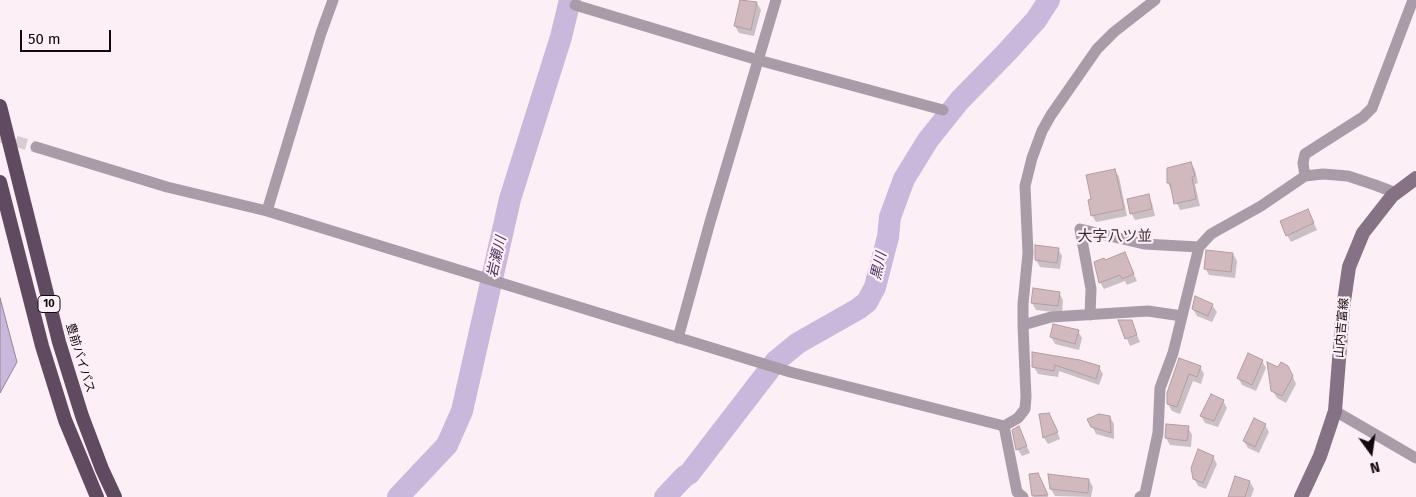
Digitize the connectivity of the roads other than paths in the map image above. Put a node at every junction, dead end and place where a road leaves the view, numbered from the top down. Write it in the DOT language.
graph roads {
  1 [pos="333,0"];
  2 [pos="776,0"];
  3 [pos="1155,0"];
  4 [pos="1412,0"];
  5 [pos="576,5"];
  6 [pos="758,60"];
  7 [pos="0,106"];
  8 [pos="942,110"];
  9 [pos="36,147"];
  10 [pos="1305,176"];
  11 [pos="1416,178"];
  12 [pos="0,182"];
  13 [pos="1396,193"];
  14 [pos="267,211"];
  15 [pos="1199,247"];
  16 [pos="1090,315"];
  17 [pos="1182,316"];
  18 [pos="1023,325"];
  19 [pos="678,338"];
  20 [pos="1335,411"];
  21 [pos="1004,426"];
  22 [pos="1416,458"];
  23 [pos="98,497"];
  24 [pos="115,497"];
  25 [pos="1023,497"];
  26 [pos="1140,497"];
  27 [pos="1302,497"];
  1 -- 14 [label="street"];
  2 -- 6 [label="street"];
  3 -- 18 [label="street"];
  4 -- 10 [label="street"];
  5 -- 6 [label="street"];
  6 -- 8 [label="street"];
  6 -- 19 [label="street"];
  7 -- 24 [label="highway, 豊前バイパス / 10"];
  9 -- 14 [label="street"];
  10 -- 13 [label="street"];
  10 -- 15 [label="street"];
  11 -- 13 [label="main road, 山内吉富線"];
  12 -- 23 [label="highway, 10"];
  13 -- 20 [label="main road, 山内吉富線"];
  14 -- 19 [label="street"];
  15 -- 16 [label="street"];
  15 -- 17 [label="street"];
  16 -- 17 [label="street"];
  16 -- 18 [label="street"];
  17 -- 26 [label="street"];
  18 -- 21 [label="street"];
  19 -- 21 [label="street"];
  20 -- 22 [label="street"];
  20 -- 27 [label="main road, 山内吉富線"];
  21 -- 25 [label="street"];
}
